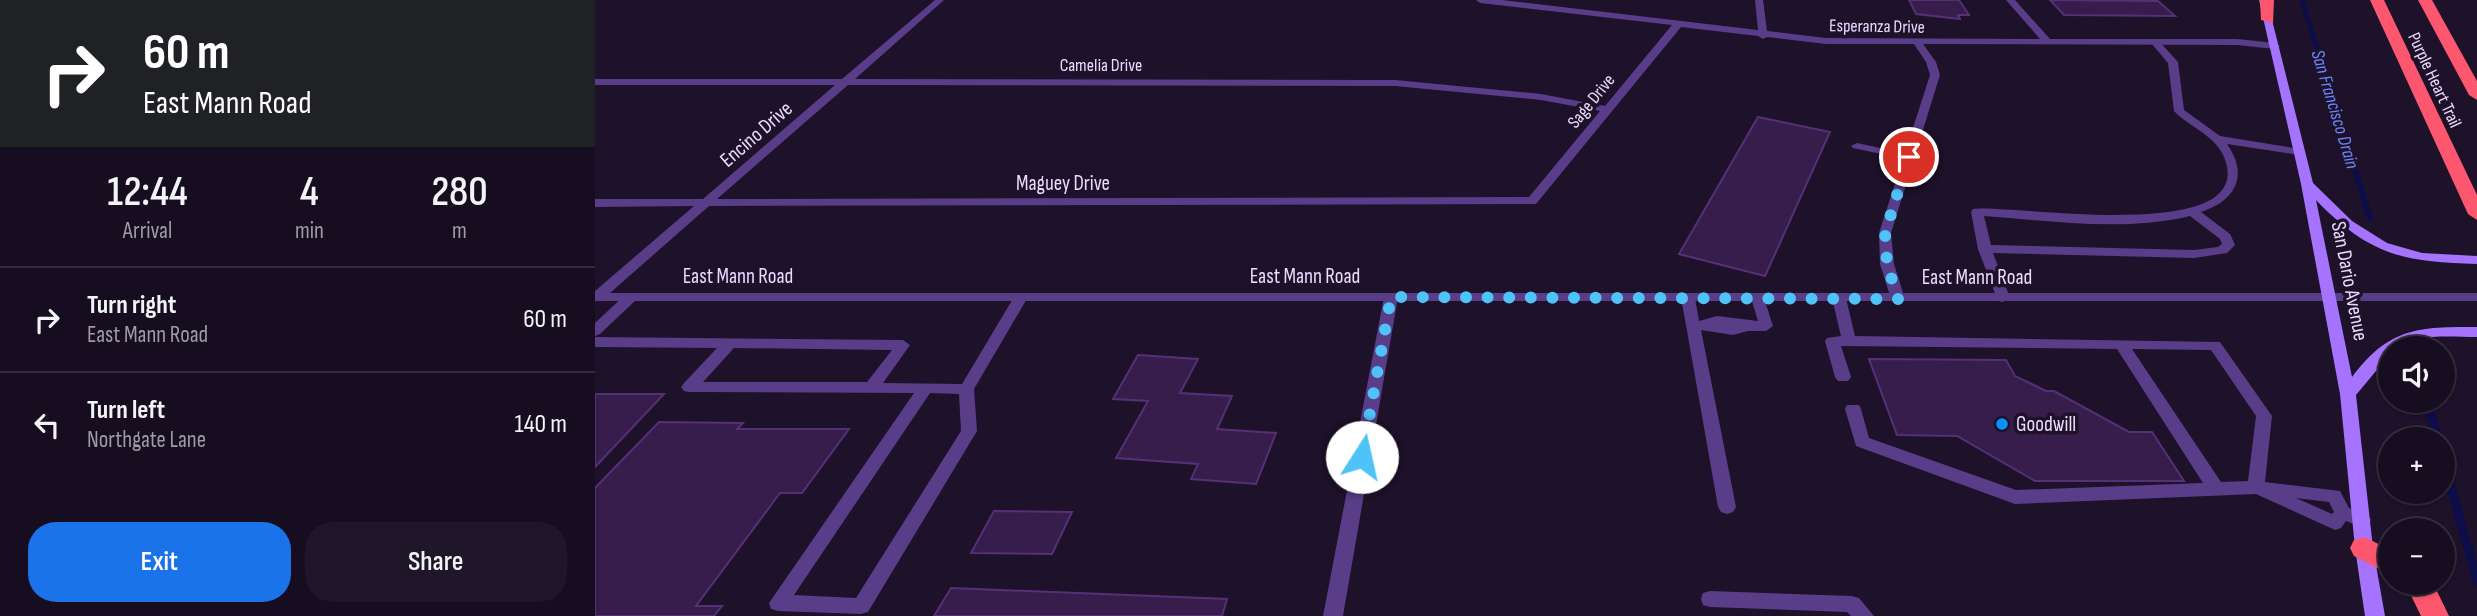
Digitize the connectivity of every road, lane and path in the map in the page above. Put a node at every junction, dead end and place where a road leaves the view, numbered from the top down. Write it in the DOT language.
graph roads {
  1 [pos="940,0"];
  2 [pos="1480,0"];
  3 [pos="1759,0"];
  4 [pos="2010,0"];
  5 [pos="2265,0"];
  6 [pos="2377,0"];
  7 [pos="2425,0"];
  8 [pos="2268,20"];
  9 [pos="1678,23"];
  10 [pos="1763,36"];
  11 [pos="1917,42"];
  12 [pos="2155,42"];
  13 [pos="2048,43"];
  14 [pos="2275,46"];
  15 [pos="595,82"];
  16 [pos="845,82"];
  17 [pos="2477,95"];
  18 [pos="1606,109"];
  19 [pos="2218,139"];
  20 [pos="1857,146"];
  21 [pos="2300,152"];
  22 [pos="1909,157"];
  23 [pos="2307,184"];
  24 [pos="1532,201"];
  25 [pos="706,202"];
  26 [pos="595,203"];
  27 [pos="2192,211"];
  28 [pos="2477,214"];
  29 [pos="1985,249"];
  30 [pos="2477,260"];
  31 [pos="1021,297"];
  32 [pos="1391,297"];
  33 [pos="2477,297"];
  34 [pos="596,298"];
  35 [pos="631,298"];
  36 [pos="1688,298"];
  37 [pos="1758,298"];
  38 [pos="1839,298"];
  39 [pos="2003,298"];
  40 [pos="2330,298"];
  41 [pos="1898,299"];
  42 [pos="1701,325"];
  43 [pos="595,331"];
  44 [pos="2477,332"];
  45 [pos="1849,341"];
  46 [pos="595,342"];
  47 [pos="730,343"];
  48 [pos="2121,344"];
  49 [pos="1843,377"];
  50 [pos="871,388"];
  51 [pos="926,388"];
  52 [pos="966,389"];
  53 [pos="2348,394"];
  54 [pos="1853,409"];
  55 [pos="2256,487"];
  56 [pos="2216,489"];
  57 [pos="1727,507"];
  58 [pos="2362,520"];
  59 [pos="2364,548"];
  60 [pos="2378,556"];
  61 [pos="2425,595"];
  62 [pos="1710,599"];
  63 [pos="1333,616"];
  64 [pos="1864,616"];
  65 [pos="2375,616"];
  66 [pos="2435,616"];
  1 -- 16 [label="street, Encino Drive"];
  2 -- 9 [label="street, Esperanza Drive"];
  3 -- 10 [label="street"];
  4 -- 13 [label="street"];
  5 -- 8 [label="highway"];
  6 -- 28 [label="highway, Purple Heart Trail"];
  7 -- 17 [label="highway, Purple Heart Trail"];
  8 -- 14 [label="main road, San Dario Avenue"];
  9 -- 10 [label="street, Esperanza Drive"];
  9 -- 18 [label="street, Sage Drive"];
  10 -- 11 [label="street, Esperanza Drive"];
  11 -- 13 [label="street, Esperanza Drive"];
  11 -- 22 [label="street"];
  12 -- 13 [label="street, Esperanza Drive"];
  12 -- 14 [label="street, Esperanza Drive"];
  12 -- 19 [label="street"];
  14 -- 21 [label="main road, San Dario Avenue"];
  15 -- 16 [label="street, Camelia Drive"];
  16 -- 18 [label="street, Camelia Drive"];
  16 -- 25 [label="street, Encino Drive"];
  18 -- 24 [label="street, Sage Drive"];
  19 -- 21 [label="street"];
  19 -- 27 [label="street"];
  20 -- 22 [label="street"];
  21 -- 23 [label="main road, San Dario Avenue"];
  22 -- 41 [label="street"];
  23 -- 30 [label="main road"];
  23 -- 40 [label="main road, San Dario Avenue"];
  24 -- 25 [label="street, Maguey Drive"];
  25 -- 26 [label="street, Maguey Drive"];
  25 -- 34 [label="street, Encino Drive"];
  27 -- 29 [label="street"];
  27 -- 29 [label="street"];
  29 -- 39 [label="street"];
  31 -- 32 [label="street, East Mann Road"];
  31 -- 35 [label="street, East Mann Road"];
  31 -- 52 [label="street"];
  32 -- 36 [label="street, East Mann Road"];
  32 -- 63 [label="street"];
  33 -- 40 [label="street, East Mann Road"];
  34 -- 35 [label="street, East Mann Road"];
  35 -- 43 [label="street"];
  36 -- 37 [label="street, East Mann Road"];
  36 -- 42 [label="street"];
  37 -- 38 [label="street, East Mann Road"];
  37 -- 42 [label="street"];
  38 -- 41 [label="street, East Mann Road"];
  38 -- 45 [label="street"];
  39 -- 40 [label="street, East Mann Road"];
  39 -- 41 [label="street, East Mann Road"];
  40 -- 53 [label="main road, San Dario Avenue"];
  42 -- 57 [label="street"];
  44 -- 53 [label="main road"];
  45 -- 48 [label="street"];
  45 -- 49 [label="street"];
  46 -- 47 [label="street"];
  47 -- 50 [label="street"];
  47 -- 50 [label="street"];
  48 -- 55 [label="street"];
  48 -- 56 [label="street"];
  50 -- 51 [label="street"];
  51 -- 52 [label="street"];
  51 -- 52 [label="street"];
  53 -- 58 [label="main road, San Dario Avenue"];
  54 -- 56 [label="street"];
  55 -- 56 [label="street"];
  55 -- 58 [label="street"];
  58 -- 59 [label="main road, San Dario Avenue"];
  59 -- 60 [label="highway"];
  59 -- 65 [label="main road, San Dario Avenue"];
  61 -- 66 [label="highway"];
  62 -- 64 [label="street"];
}
